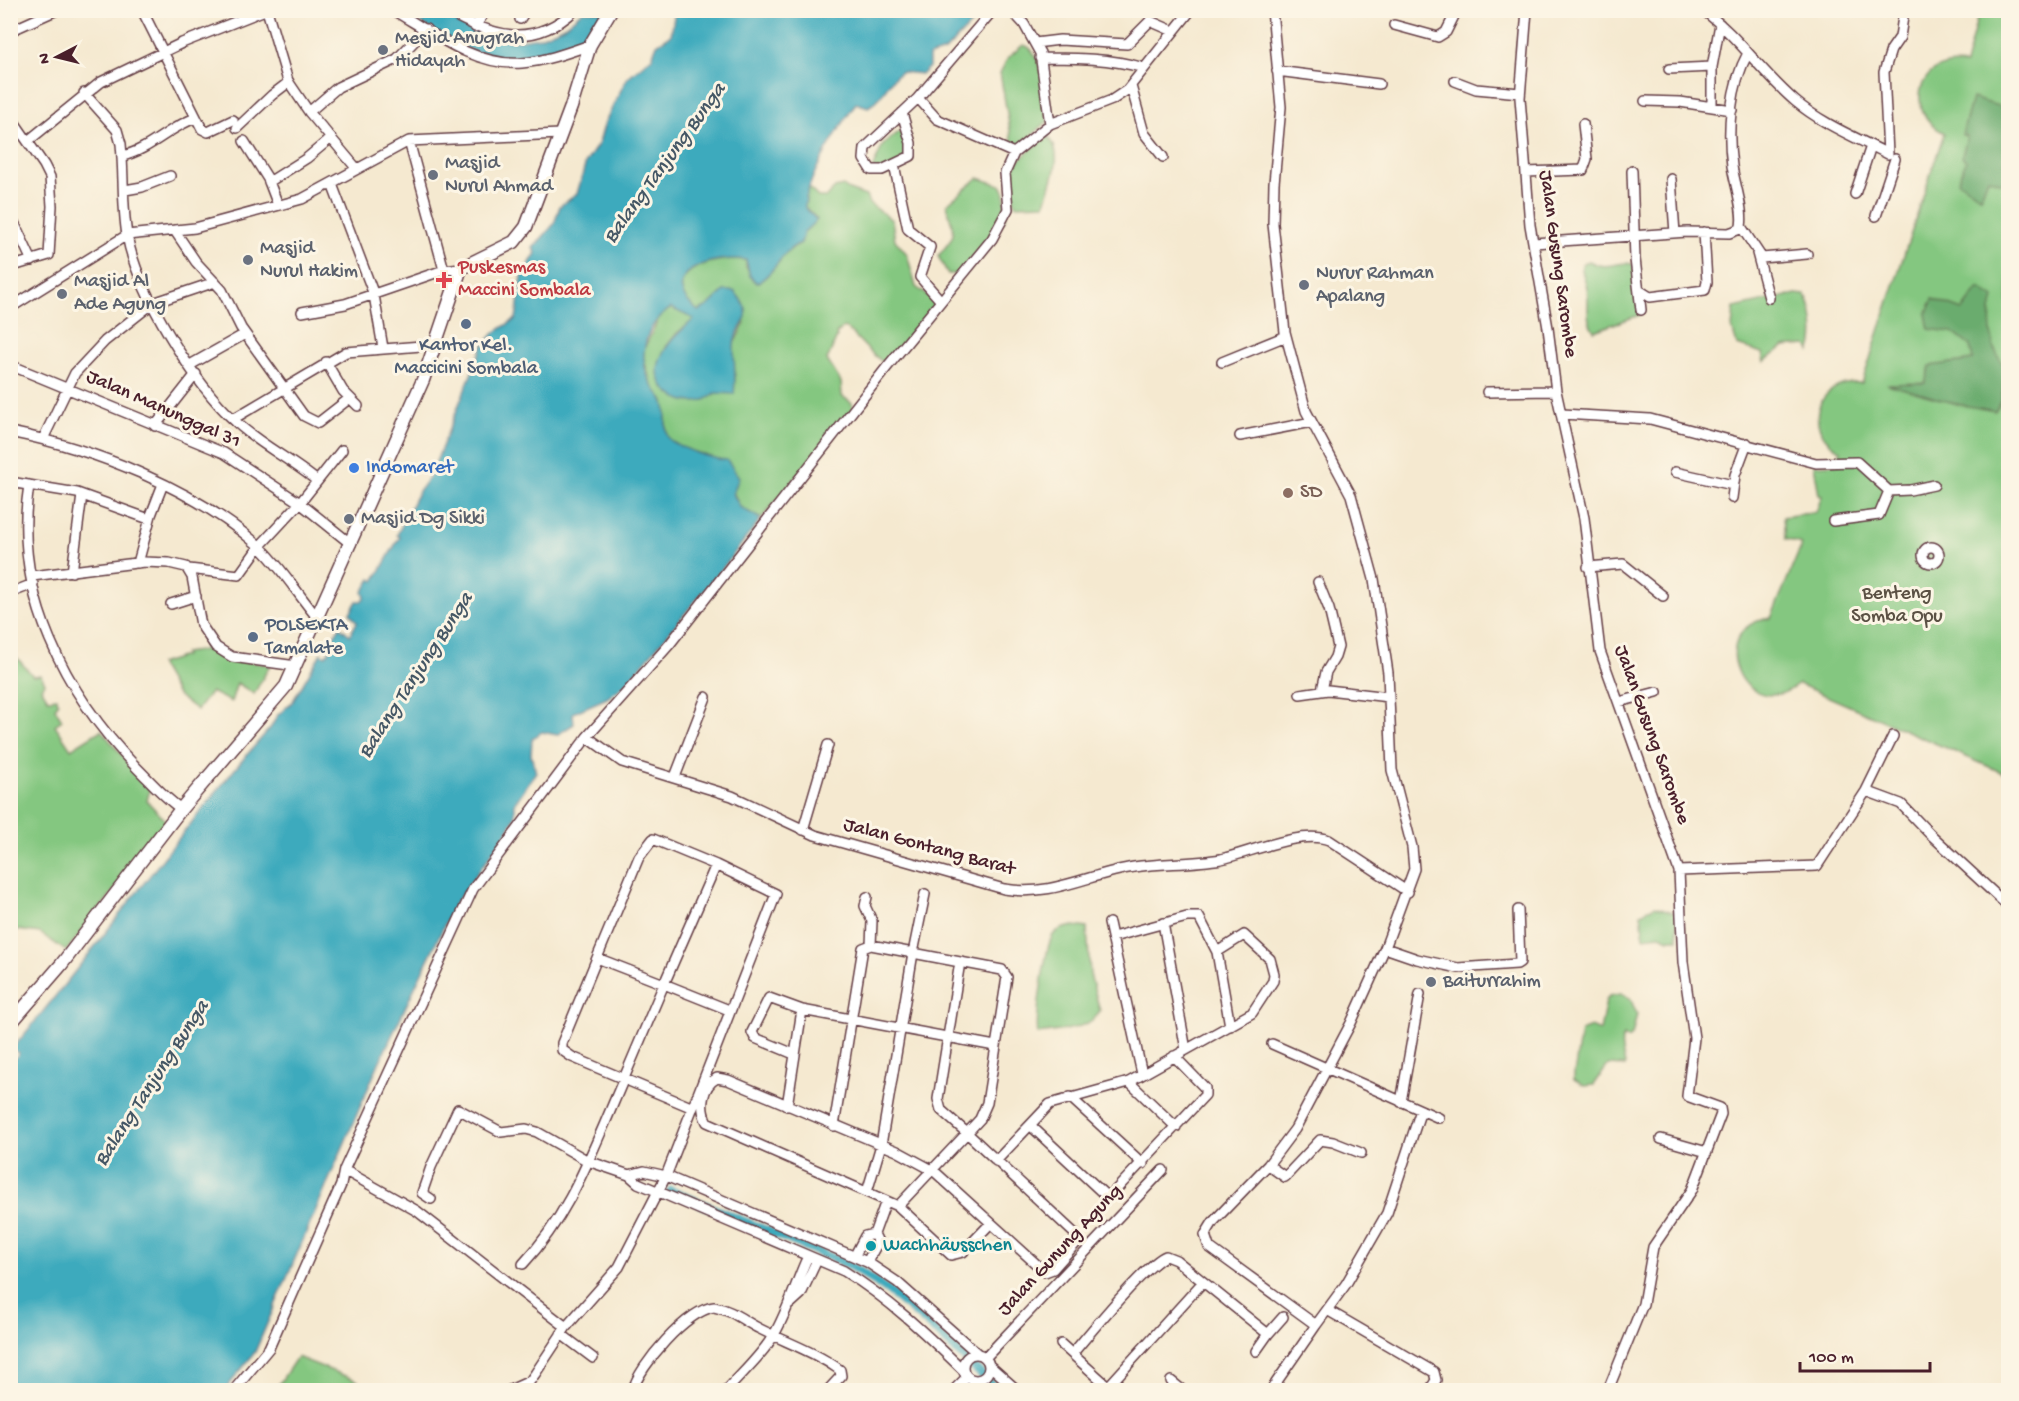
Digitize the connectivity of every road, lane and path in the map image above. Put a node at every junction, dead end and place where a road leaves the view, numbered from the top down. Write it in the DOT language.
graph roads {
  1 [pos="57,10"];
  2 [pos="142,10"];
  3 [pos="266,10"];
  4 [pos="393,10"];
  5 [pos="445,10"];
  6 [pos="486,10"];
  7 [pos="575,10"];
  8 [pos="611,10"];
  9 [pos="993,10"];
  10 [pos="1011,10"];
  11 [pos="1191,10"];
  12 [pos="1272,10"];
  13 [pos="1457,10"];
  14 [pos="1527,10"];
  15 [pos="1702,10"];
  16 [pos="1904,10"];
  17 [pos="1720,24"];
  18 [pos="1394,25"];
  19 [pos="475,27"];
  20 [pos="426,29"];
  21 [pos="10,30"];
  22 [pos="1173,31"];
  23 [pos="1035,43"];
  24 [pos="590,45"];
  25 [pos="163,52"];
  26 [pos="1748,53"];
  27 [pos="1040,58"];
  28 [pos="1712,67"];
  29 [pos="1144,69"];
  30 [pos="1668,69"];
  31 [pos="1277,71"];
  32 [pos="1455,81"];
  33 [pos="289,82"];
  34 [pos="1379,84"];
  35 [pos="1131,86"];
  36 [pos="84,93"];
  37 [pos="1520,93"];
  38 [pos="918,98"];
  39 [pos="1646,101"];
  40 [pos="1712,106"];
  41 [pos="1732,110"];
  42 [pos="309,112"];
  43 [pos="902,113"];
  44 [pos="10,116"];
  45 [pos="196,118"];
  46 [pos="1050,124"];
  47 [pos="1583,124"];
  48 [pos="560,134"];
  49 [pos="331,138"];
  50 [pos="28,141"];
  51 [pos="244,141"];
  52 [pos="409,141"];
  53 [pos="1871,146"];
  54 [pos="1014,153"];
  55 [pos="122,156"];
  56 [pos="1163,157"];
  57 [pos="1891,157"];
  58 [pos="894,165"];
  59 [pos="357,169"];
  60 [pos="1632,171"];
  61 [pos="1526,172"];
  62 [pos="170,176"];
  63 [pos="1671,178"];
  64 [pos="269,182"];
  65 [pos="332,184"];
  66 [pos="125,190"];
  67 [pos="1855,194"];
  68 [pos="279,206"];
  69 [pos="10,214"];
  70 [pos="1876,216"];
  71 [pos="1742,228"];
  72 [pos="175,231"];
  73 [pos="1675,232"];
  74 [pos="1704,232"];
  75 [pos="127,236"];
  76 [pos="1636,236"];
  77 [pos="1534,243"];
  78 [pos="1757,253"];
  79 [pos="1807,254"];
  80 [pos="32,261"];
  81 [pos="10,267"];
  82 [pos="461,267"];
  83 [pos="444,270"];
  84 [pos="215,282"];
  85 [pos="1639,290"];
  86 [pos="374,295"];
  87 [pos="1769,298"];
  88 [pos="941,301"];
  89 [pos="153,303"];
  90 [pos="10,308"];
  91 [pos="1641,310"];
  92 [pos="302,312"];
  93 [pos="245,334"];
  94 [pos="1286,336"];
  95 [pos="434,345"];
  96 [pos="383,348"];
  97 [pos="326,362"];
  98 [pos="1222,362"];
  99 [pos="10,365"];
  100 [pos="190,365"];
  101 [pos="196,374"];
  102 [pos="67,386"];
  103 [pos="283,387"];
  104 [pos="1556,391"];
  105 [pos="1487,392"];
  106 [pos="350,398"];
  107 [pos="358,406"];
  108 [pos="1562,414"];
  109 [pos="233,419"];
  110 [pos="1312,422"];
  111 [pos="155,426"];
  112 [pos="10,432"];
  113 [pos="1240,435"];
  114 [pos="43,439"];
  115 [pos="1747,443"];
  116 [pos="342,450"];
  117 [pos="1675,472"];
  118 [pos="317,481"];
  119 [pos="10,482"];
  120 [pos="163,484"];
  121 [pos="29,485"];
  122 [pos="1733,485"];
  123 [pos="1934,485"];
  124 [pos="1889,490"];
  125 [pos="82,495"];
  126 [pos="1732,498"];
  127 [pos="300,503"];
  128 [pos="149,519"];
  129 [pos="1833,521"];
  130 [pos="351,544"];
  131 [pos="259,547"];
  132 [pos="138,563"];
  133 [pos="1588,567"];
  134 [pos="189,569"];
  135 [pos="72,572"];
  136 [pos="32,580"];
  137 [pos="1318,582"];
  138 [pos="10,593"];
  139 [pos="196,596"];
  140 [pos="1663,596"];
  141 [pos="171,604"];
  142 [pos="316,616"];
  143 [pos="296,666"];
  144 [pos="1322,690"];
  145 [pos="1657,692"];
  146 [pos="1300,694"];
  147 [pos="706,697"];
  148 [pos="1389,698"];
  149 [pos="1619,702"];
  150 [pos="587,736"];
  151 [pos="1893,736"];
  152 [pos="828,745"];
  153 [pos="675,777"];
  154 [pos="1866,791"];
  155 [pos="181,810"];
  156 [pos="803,830"];
  157 [pos="716,865"];
  158 [pos="1679,871"];
  159 [pos="1408,892"];
  160 [pos="925,894"];
  161 [pos="867,897"];
  162 [pos="2008,906"];
  163 [pos="1518,910"];
  164 [pos="1109,923"];
  165 [pos="1163,923"];
  166 [pos="1113,937"];
  167 [pos="871,945"];
  168 [pos="1385,948"];
  169 [pos="1217,952"];
  170 [pos="913,953"];
  171 [pos="597,958"];
  172 [pos="960,962"];
  173 [pos="664,984"];
  174 [pos="1420,994"];
  175 [pos="729,1010"];
  176 [pos="802,1010"];
  177 [pos="850,1021"];
  178 [pos="10,1024"];
  179 [pos="1230,1026"];
  180 [pos="899,1028"];
  181 [pos="947,1037"];
  182 [pos="1272,1044"];
  183 [pos="995,1046"];
  184 [pos="1185,1050"];
  185 [pos="794,1054"];
  186 [pos="1174,1056"];
  187 [pos="1328,1067"];
  188 [pos="1142,1074"];
  189 [pos="624,1079"];
  190 [pos="1129,1082"];
  191 [pos="1070,1097"];
  192 [pos="1401,1102"];
  193 [pos="787,1106"];
  194 [pos="693,1108"];
  195 [pos="1421,1110"];
  196 [pos="1439,1118"];
  197 [pos="1030,1125"];
  198 [pos="834,1126"];
  199 [pos="1176,1127"];
  200 [pos="967,1133"];
  201 [pos="1661,1139"];
  202 [pos="881,1145"];
  203 [pos="1707,1152"];
  204 [pos="1360,1153"];
  205 [pos="588,1161"];
  206 [pos="996,1161"];
  207 [pos="1143,1164"];
  208 [pos="1268,1165"];
  209 [pos="344,1170"];
  210 [pos="1163,1170"];
  211 [pos="934,1171"];
  212 [pos="629,1176"];
  213 [pos="666,1176"];
  214 [pos="658,1190"];
  215 [pos="867,1192"];
  216 [pos="431,1199"];
  217 [pos="886,1201"];
  218 [pos="898,1206"];
  219 [pos="990,1224"];
  220 [pos="874,1234"];
  221 [pos="855,1255"];
  222 [pos="813,1258"];
  223 [pos="867,1262"];
  224 [pos="523,1264"];
  225 [pos="1202,1283"];
  226 [pos="1329,1311"];
  227 [pos="1283,1317"];
  228 [pos="1316,1325"];
  229 [pos="563,1331"];
  230 [pos="1268,1334"];
  231 [pos="774,1335"];
  232 [pos="1061,1344"];
  233 [pos="1256,1351"];
  234 [pos="1073,1353"];
  235 [pos="593,1358"];
  236 [pos="983,1360"];
  237 [pos="969,1375"];
  238 [pos="1171,1381"];
  239 [pos="1109,1389"];
  240 [pos="234,1390"];
  241 [pos="510,1390"];
  242 [pos="633,1390"];
  243 [pos="727,1390"];
  244 [pos="828,1390"];
  245 [pos="954,1390"];
  246 [pos="985,1390"];
  247 [pos="1017,1390"];
  248 [pos="1182,1390"];
  249 [pos="1271,1390"];
  250 [pos="1430,1390"];
  251 [pos="1608,1390"];
  1 -- 21 [label="street"];
  2 -- 25 [label="street"];
  3 -- 25 [label="street"];
  3 -- 33 [label="street"];
  4 -- 20 [label="street"];
  5 -- 19 [label="street"];
  6 -- 19 [label="street"];
  7 -- 19 [label="street"];
  8 -- 24 [label="street"];
  9 -- 38 [label="street"];
  10 -- 23 [label="street"];
  11 -- 22 [label="street"];
  12 -- 31 [label="street"];
  13 -- 18 [label="street"];
  14 -- 37 [label="street, Jalan Gusung Sarombe"];
  15 -- 17 [label="street"];
  16 -- 57 [label="street"];
  17 -- 26 [label="street"];
  17 -- 28 [label="street"];
  20 -- 24 [label="street"];
  20 -- 42 [label="street"];
  22 -- 23 [label="street"];
  22 -- 29 [label="street"];
  23 -- 27 [label="street"];
  24 -- 48 [label="street"];
  25 -- 36 [label="street"];
  25 -- 45 [label="street"];
  26 -- 41 [label="street"];
  26 -- 53 [label="street"];
  27 -- 29 [label="street"];
  27 -- 46 [label="street"];
  28 -- 30 [label="street"];
  28 -- 40 [label="street"];
  29 -- 35 [label="street"];
  31 -- 34 [label="street"];
  31 -- 94 [label="street"];
  32 -- 37 [label="street"];
  33 -- 42 [label="street"];
  33 -- 45 [label="street"];
  35 -- 46 [label="street"];
  35 -- 56 [label="street"];
  36 -- 50 [label="street"];
  36 -- 55 [label="street"];
  37 -- 61 [label="street, Jalan Gusung Sarombe"];
  38 -- 43 [label="street"];
  38 -- 54 [label="street"];
  39 -- 40 [label="street"];
  40 -- 41 [label="street"];
  41 -- 71 [label="street"];
  42 -- 49 [label="street"];
  43 -- 58 [label="street"];
  43 -- 58 [label="street"];
  44 -- 50 [label="street"];
  45 -- 55 [label="street"];
  46 -- 54 [label="street"];
  47 -- 61 [label="street"];
  48 -- 52 [label="street"];
  48 -- 82 [label="street"];
  49 -- 59 [label="street"];
  49 -- 64 [label="street"];
  50 -- 80 [label="street"];
  51 -- 64 [label="street"];
  52 -- 59 [label="street"];
  52 -- 83 [label="street"];
  53 -- 57 [label="street"];
  53 -- 67 [label="street"];
  54 -- 88 [label="street"];
  55 -- 66 [label="street"];
  57 -- 70 [label="street"];
  58 -- 88 [label="street"];
  59 -- 65 [label="street"];
  60 -- 76 [label="street"];
  61 -- 77 [label="street, Jalan Gusung Sarombe"];
  62 -- 66 [label="street"];
  63 -- 73 [label="street"];
  64 -- 68 [label="street"];
  65 -- 68 [label="street"];
  65 -- 86 [label="street"];
  66 -- 75 [label="street"];
  68 -- 72 [label="street"];
  69 -- 80 [label="street"];
  71 -- 74 [label="street"];
  71 -- 78 [label="street"];
  72 -- 75 [label="street"];
  72 -- 84 [label="street"];
  73 -- 74 [label="street"];
  73 -- 76 [label="street"];
  74 -- 85 [label="street"];
  75 -- 89 [label="street"];
  75 -- 90 [label="street"];
  76 -- 77 [label="street"];
  76 -- 85 [label="street"];
  77 -- 104 [label="street, Jalan Gusung Sarombe"];
  78 -- 79 [label="street"];
  78 -- 87 [label="street"];
  80 -- 81 [label="street"];
  82 -- 83 [label="street"];
  82 -- 95 [label="street"];
  83 -- 86 [label="street"];
  84 -- 89 [label="street"];
  84 -- 93 [label="street"];
  85 -- 91 [label="street"];
  86 -- 92 [label="street"];
  86 -- 96 [label="street"];
  88 -- 150 [label="street"];
  89 -- 100 [label="street"];
  89 -- 102 [label="street"];
  93 -- 100 [label="street"];
  93 -- 103 [label="street"];
  94 -- 98 [label="street"];
  94 -- 110 [label="street"];
  95 -- 96 [label="street"];
  95 -- 130 [label="street"];
  96 -- 97 [label="street"];
  97 -- 103 [label="street"];
  97 -- 106 [label="street"];
  99 -- 102 [label="street, Jalan Manunggal 31"];
  100 -- 101 [label="street"];
  101 -- 109 [label="street"];
  101 -- 111 [label="street"];
  102 -- 111 [label="street, Jalan Manunggal 31"];
  102 -- 114 [label="street"];
  103 -- 106 [label="street"];
  103 -- 109 [label="street"];
  104 -- 105 [label="street"];
  104 -- 108 [label="street, Jalan Gusung Sarombe"];
  106 -- 107 [label="street"];
  108 -- 115 [label="street"];
  108 -- 133 [label="street, Jalan Gusung Sarombe"];
  109 -- 118 [label="street"];
  110 -- 113 [label="street"];
  110 -- 148 [label="street"];
  111 -- 127 [label="street, Jalan Manunggal 31"];
  112 -- 114 [label="street"];
  114 -- 120 [label="street"];
  115 -- 122 [label="street"];
  115 -- 124 [label="street"];
  116 -- 118 [label="street"];
  117 -- 122 [label="street"];
  118 -- 127 [label="street"];
  119 -- 121 [label="street"];
  120 -- 128 [label="street"];
  120 -- 131 [label="street"];
  121 -- 125 [label="street"];
  121 -- 136 [label="street"];
  122 -- 126 [label="street"];
  123 -- 124 [label="street"];
  124 -- 129 [label="street"];
  125 -- 128 [label="street"];
  125 -- 135 [label="street"];
  127 -- 130 [label="street, Jalan Manunggal 31"];
  127 -- 131 [label="street"];
  128 -- 132 [label="street"];
  130 -- 142 [label="street"];
  131 -- 134 [label="street"];
  131 -- 142 [label="street"];
  132 -- 134 [label="street"];
  132 -- 135 [label="street"];
  133 -- 140 [label="street"];
  133 -- 149 [label="street, Jalan Gusung Sarombe"];
  134 -- 139 [label="street"];
  135 -- 136 [label="street"];
  136 -- 138 [label="street"];
  136 -- 155 [label="street"];
  137 -- 144 [label="street"];
  139 -- 141 [label="street"];
  139 -- 143 [label="street"];
  142 -- 143 [label="street"];
  143 -- 155 [label="street"];
  144 -- 146 [label="street"];
  144 -- 148 [label="street"];
  145 -- 149 [label="street"];
  147 -- 153 [label="street"];
  148 -- 159 [label="street"];
  149 -- 158 [label="street, Jalan Gusung Sarombe"];
  150 -- 153 [label="street, Jalan Gontang Barat"];
  150 -- 209 [label="street"];
  151 -- 154 [label="street"];
  152 -- 156 [label="street"];
  153 -- 156 [label="street, Jalan Gontang Barat"];
  154 -- 158 [label="street"];
  154 -- 162 [label="street"];
  155 -- 178 [label="street"];
  156 -- 159 [label="street, Jalan Gontang Barat"];
  157 -- 171 [label="street"];
  157 -- 173 [label="street"];
  157 -- 175 [label="street"];
  158 -- 203 [label="street, Jalan Gusung Sarombe"];
  159 -- 168 [label="street"];
  160 -- 170 [label="street"];
  161 -- 167 [label="street"];
  163 -- 168 [label="street"];
  164 -- 166 [label="street"];
  165 -- 166 [label="street"];
  165 -- 169 [label="street"];
  165 -- 184 [label="street"];
  166 -- 188 [label="street"];
  167 -- 170 [label="street"];
  167 -- 177 [label="street"];
  168 -- 187 [label="street"];
  169 -- 179 [label="street"];
  169 -- 179 [label="street"];
  170 -- 172 [label="street"];
  170 -- 180 [label="street"];
  171 -- 173 [label="street"];
  171 -- 189 [label="street"];
  172 -- 181 [label="street"];
  172 -- 183 [label="street"];
  173 -- 175 [label="street"];
  173 -- 189 [label="street"];
  174 -- 192 [label="street"];
  175 -- 194 [label="street"];
  176 -- 177 [label="street"];
  176 -- 185 [label="street"];
  176 -- 185 [label="street"];
  177 -- 180 [label="street"];
  177 -- 198 [label="street"];
  179 -- 184 [label="street"];
  180 -- 181 [label="street"];
  180 -- 202 [label="street"];
  181 -- 183 [label="street"];
  181 -- 200 [label="street"];
  182 -- 187 [label="street"];
  183 -- 200 [label="street"];
  184 -- 186 [label="street"];
  185 -- 193 [label="street"];
  186 -- 188 [label="street"];
  186 -- 199 [label="street"];
  187 -- 192 [label="street"];
  187 -- 208 [label="street"];
  188 -- 190 [label="street"];
  189 -- 194 [label="street"];
  189 -- 205 [label="street"];
  190 -- 191 [label="street"];
  190 -- 199 [label="street"];
  191 -- 197 [label="street"];
  191 -- 207 [label="street"];
  192 -- 195 [label="street"];
  193 -- 198 [label="street"];
  193 -- 215 [label="street"];
  194 -- 213 [label="street"];
  195 -- 196 [label="street"];
  195 -- 226 [label="street"];
  197 -- 206 [label="street"];
  197 -- 207 [label="street"];
  198 -- 202 [label="street"];
  199 -- 207 [label="street"];
  200 -- 206 [label="street"];
  200 -- 211 [label="street"];
  201 -- 203 [label="street"];
  202 -- 211 [label="street"];
  202 -- 215 [label="street"];
  203 -- 251 [label="street, Jalan Gusung Sarombe"];
  204 -- 208 [label="street"];
  205 -- 212 [label="street"];
  205 -- 216 [label="street"];
  205 -- 224 [label="street"];
  206 -- 219 [label="street"];
  208 -- 228 [label="street"];
  209 -- 229 [label="street"];
  209 -- 240 [label="street"];
  210 -- 236 [label="street, Jalan Gunung Agung"];
  211 -- 218 [label="street"];
  211 -- 219 [label="street"];
  212 -- 213 [label="street"];
  212 -- 214 [label="street"];
  213 -- 214 [label="street"];
  213 -- 221 [label="street"];
  214 -- 222 [label="street"];
  214 -- 229 [label="street"];
  215 -- 217 [label="street"];
  217 -- 218 [label="street"];
  217 -- 220 [label="street"];
  218 -- 219 [label="street"];
  220 -- 221 [label="street"];
  220 -- 223 [label="street"];
  221 -- 223 [label="street"];
  222 -- 231 [label="street"];
  222 -- 237 [label="street"];
  223 -- 236 [label="street"];
  225 -- 230 [label="street"];
  225 -- 234 [label="street"];
  225 -- 239 [label="street"];
  226 -- 228 [label="street"];
  226 -- 250 [label="street"];
  227 -- 230 [label="street"];
  228 -- 249 [label="street"];
  229 -- 235 [label="street"];
  229 -- 241 [label="street"];
  230 -- 233 [label="street"];
  231 -- 242 [label="street"];
  231 -- 243 [label="street"];
  231 -- 244 [label="street"];
  232 -- 234 [label="street"];
  234 -- 239 [label="street"];
  236 -- 237 [label="street"];
  236 -- 237 [label="street"];
  236 -- 247 [label="street"];
  237 -- 245 [label="street"];
  237 -- 246 [label="street"];
  238 -- 248 [label="street"];
}
